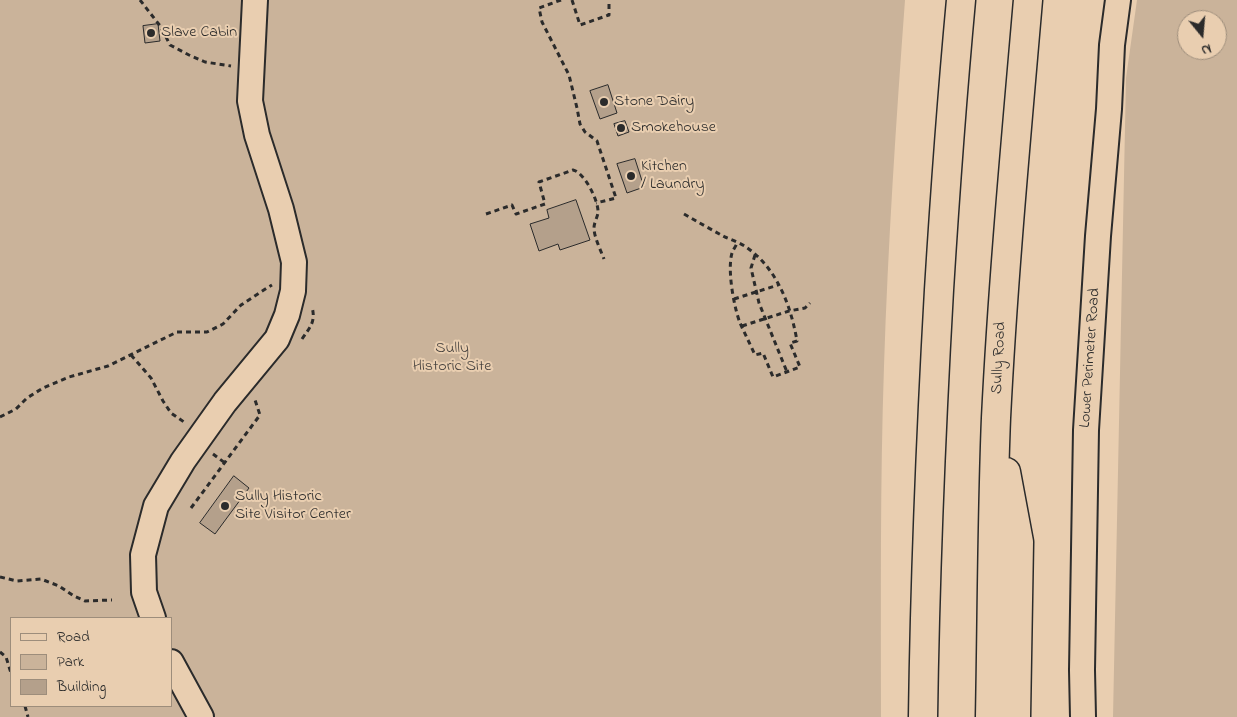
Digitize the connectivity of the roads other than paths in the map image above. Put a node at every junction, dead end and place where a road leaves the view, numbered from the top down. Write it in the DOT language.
graph roads {
  1 [pos="255,0"];
  2 [pos="961,0"];
  3 [pos="1028,0"];
  4 [pos="1118,0"];
  5 [pos="996,418"];
  6 [pos="153,617"];
  7 [pos="172,664"];
  8 [pos="923,690"];
  9 [pos="201,717"];
  10 [pos="919,717"];
  11 [pos="923,717"];
  12 [pos="990,717"];
  13 [pos="1016,717"];
  14 [pos="1083,717"];
  1 -- 6 [label="lane"];
  2 -- 8 [label="highway"];
  3 -- 5 [label="highway, Sully Road"];
  4 -- 14 [label="lane, Lower Perimeter Road"];
  5 -- 12 [label="highway, Sully Road"];
  5 -- 13 [label="highway"];
  7 -- 9 [label="lane"];
  8 -- 10 [label="highway"];
  8 -- 11 [label="highway"];
}
